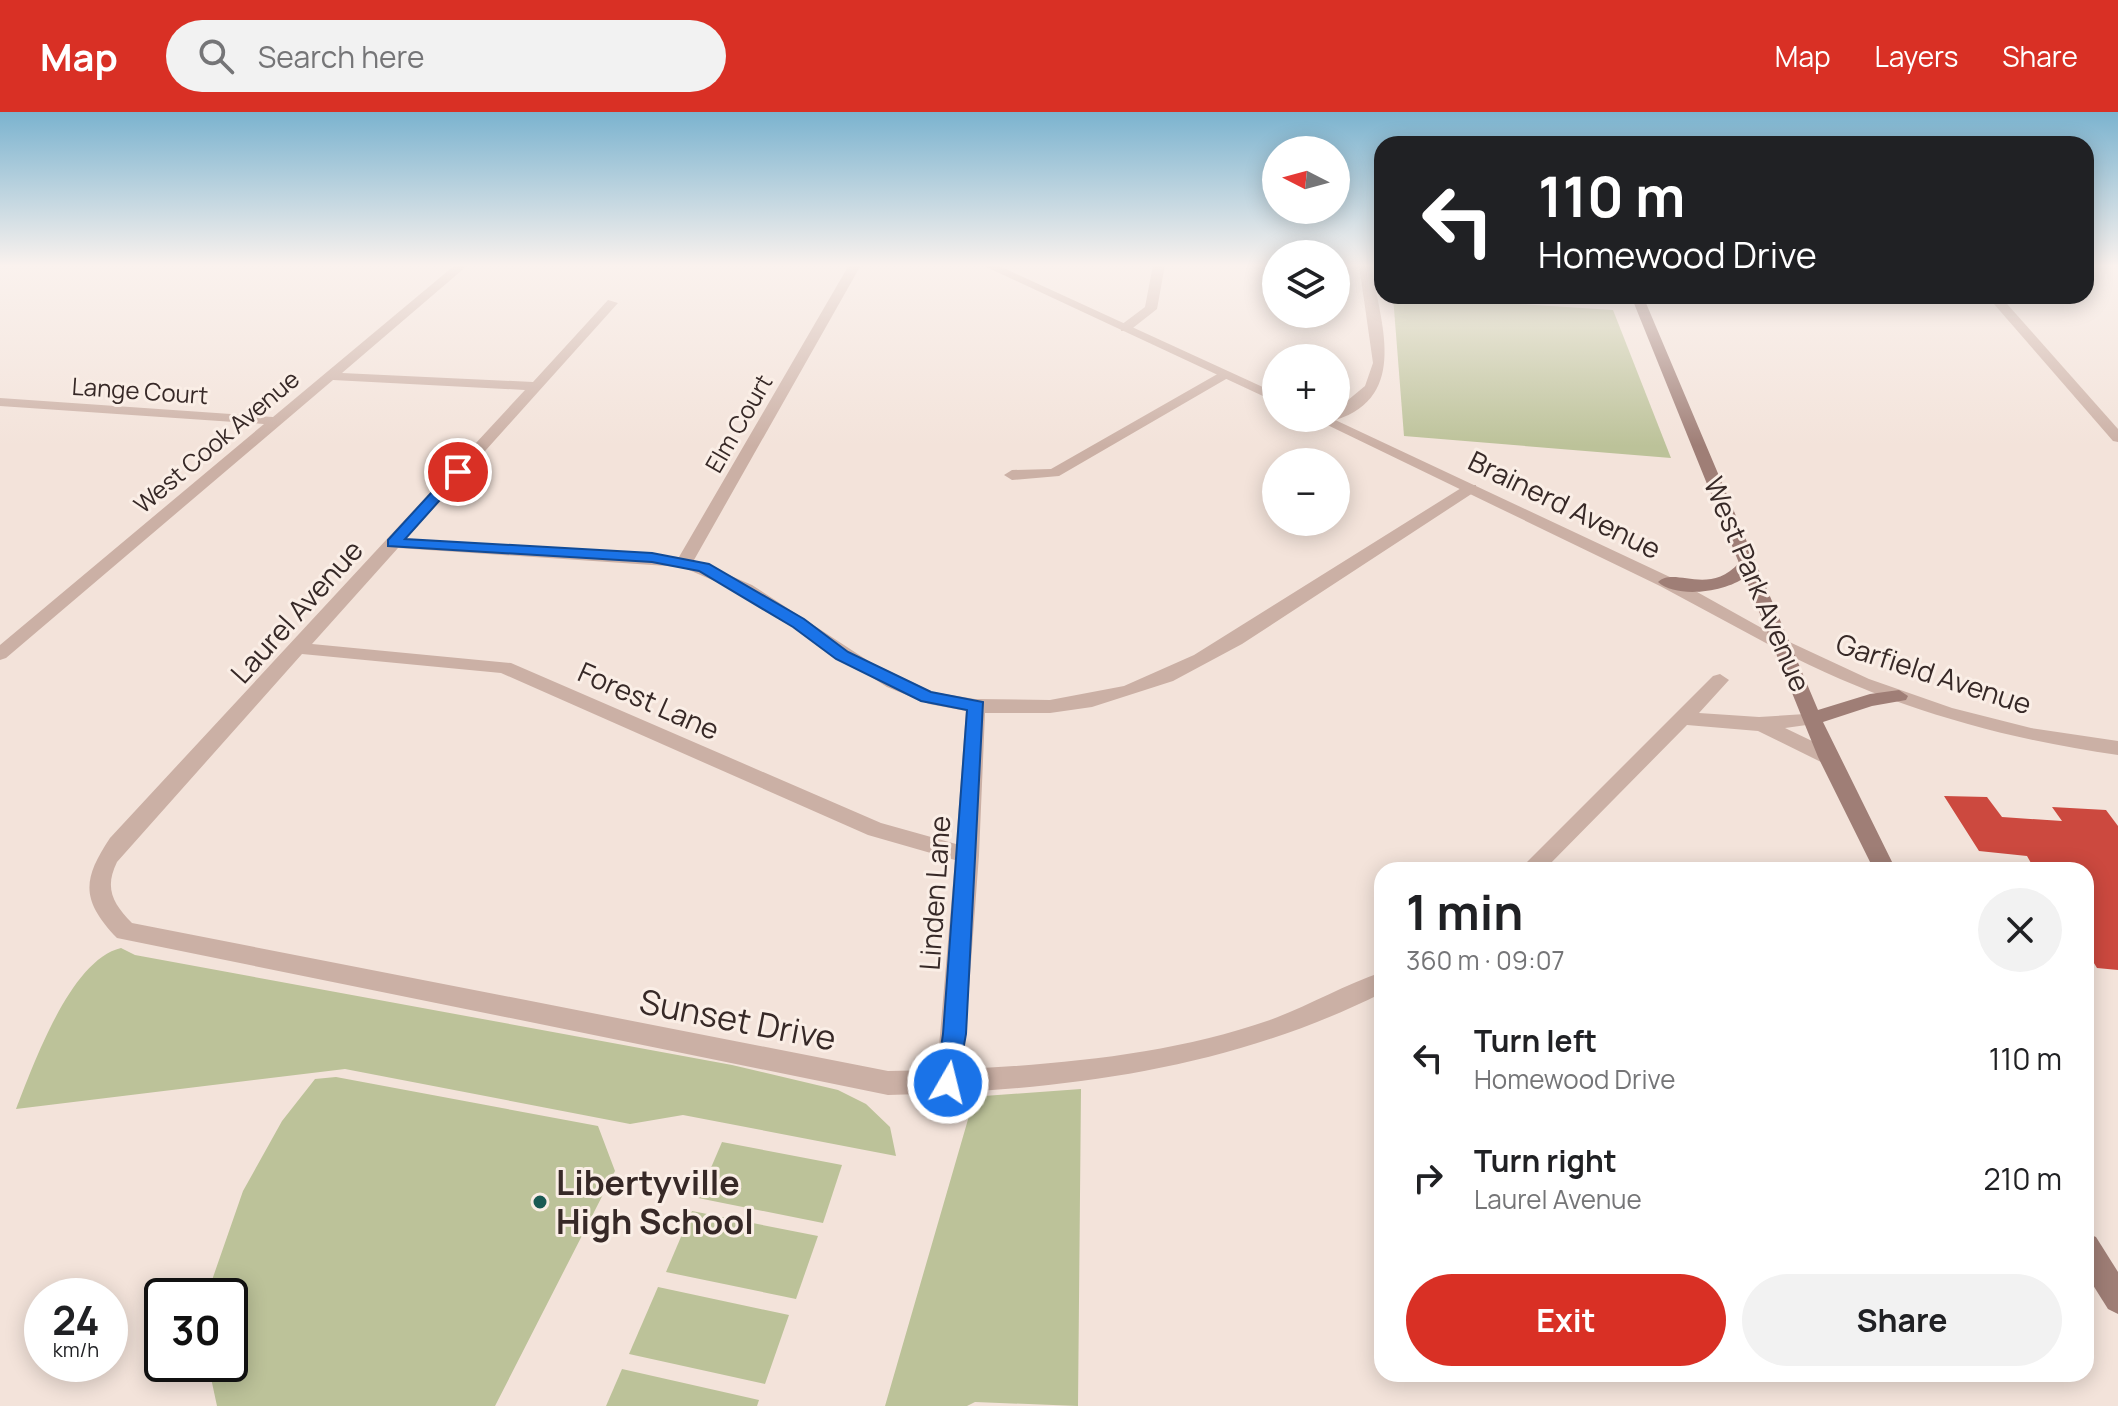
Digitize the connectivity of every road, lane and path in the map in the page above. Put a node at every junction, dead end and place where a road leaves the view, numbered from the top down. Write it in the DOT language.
graph roads {
  1 [pos="390,325"];
  2 [pos="592,325"];
  3 [pos="820,325"];
  4 [pos="1119,325"];
  5 [pos="1129,325"];
  6 [pos="1374,325"];
  7 [pos="1649,325"];
  8 [pos="2019,325"];
  9 [pos="1125,328"];
  10 [pos="1226,375"];
  11 [pos="330,376"];
  12 [pos="536,386"];
  13 [pos="1262,392"];
  14 [pos="0,402"];
  15 [pos="1350,404"];
  16 [pos="277,421"];
  17 [pos="1350,428"];
  18 [pos="2118,438"];
  19 [pos="1012,475"];
  20 [pos="1471,488"];
  21 [pos="393,543"];
  22 [pos="684,562"];
  23 [pos="1749,563"];
  24 [pos="1666,582"];
  25 [pos="1783,645"];
  26 [pos="297,648"];
  27 [pos="0,654"];
  28 [pos="1720,680"];
  29 [pos="1899,696"];
  30 [pos="976,706"];
  31 [pos="1682,718"];
  32 [pos="1814,718"];
  33 [pos="1759,724"];
  34 [pos="2118,748"];
  35 [pos="1828,757"];
  36 [pos="968,855"];
  37 [pos="1538,862"];
  38 [pos="1881,862"];
  39 [pos="98,892"];
  40 [pos="1374,986"];
  41 [pos="948,1083"];
  42 [pos="2094,1260"];
  43 [pos="2118,1299"];
  1 -- 11 [label="street, West Cook Avenue"];
  2 -- 12 [label="street, Laurel Avenue"];
  3 -- 22 [label="street, Elm Court"];
  4 -- 9 [label="street"];
  5 -- 9 [label="street"];
  6 -- 15 [label="street"];
  7 -- 23 [label="main road, West Park Avenue"];
  8 -- 18 [label="street"];
  9 -- 10 [label="street"];
  10 -- 13 [label="street"];
  10 -- 19 [label="street"];
  11 -- 12 [label="street"];
  11 -- 16 [label="street, West Cook Avenue"];
  12 -- 21 [label="street, Laurel Avenue"];
  14 -- 16 [label="street, Lange Court"];
  16 -- 27 [label="street, West Cook Avenue"];
  17 -- 20 [label="street, Brainerd Avenue"];
  20 -- 24 [label="street, Brainerd Avenue"];
  20 -- 30 [label="street"];
  21 -- 22 [label="street"];
  21 -- 26 [label="street, Laurel Avenue"];
  22 -- 30 [label="street"];
  23 -- 24 [label="main road"];
  23 -- 25 [label="main road, West Park Avenue"];
  24 -- 25 [label="street, Brainerd Avenue"];
  25 -- 29 [label="street, Garfield Avenue"];
  25 -- 32 [label="main road, West Park Avenue"];
  26 -- 36 [label="street, Forest Lane"];
  26 -- 39 [label="street, Laurel Avenue"];
  28 -- 31 [label="street"];
  29 -- 32 [label="main road"];
  29 -- 34 [label="street, Garfield Avenue"];
  30 -- 36 [label="street, Linden Lane"];
  31 -- 33 [label="street"];
  31 -- 37 [label="street"];
  32 -- 33 [label="street"];
  32 -- 35 [label="main road, West Park Avenue"];
  33 -- 35 [label="street"];
  35 -- 38 [label="main road, West Park Avenue"];
  36 -- 41 [label="street, Linden Lane"];
  39 -- 41 [label="street, Sunset Drive"];
  40 -- 41 [label="street, Sunset Drive"];
  42 -- 43 [label="main road"];
}
